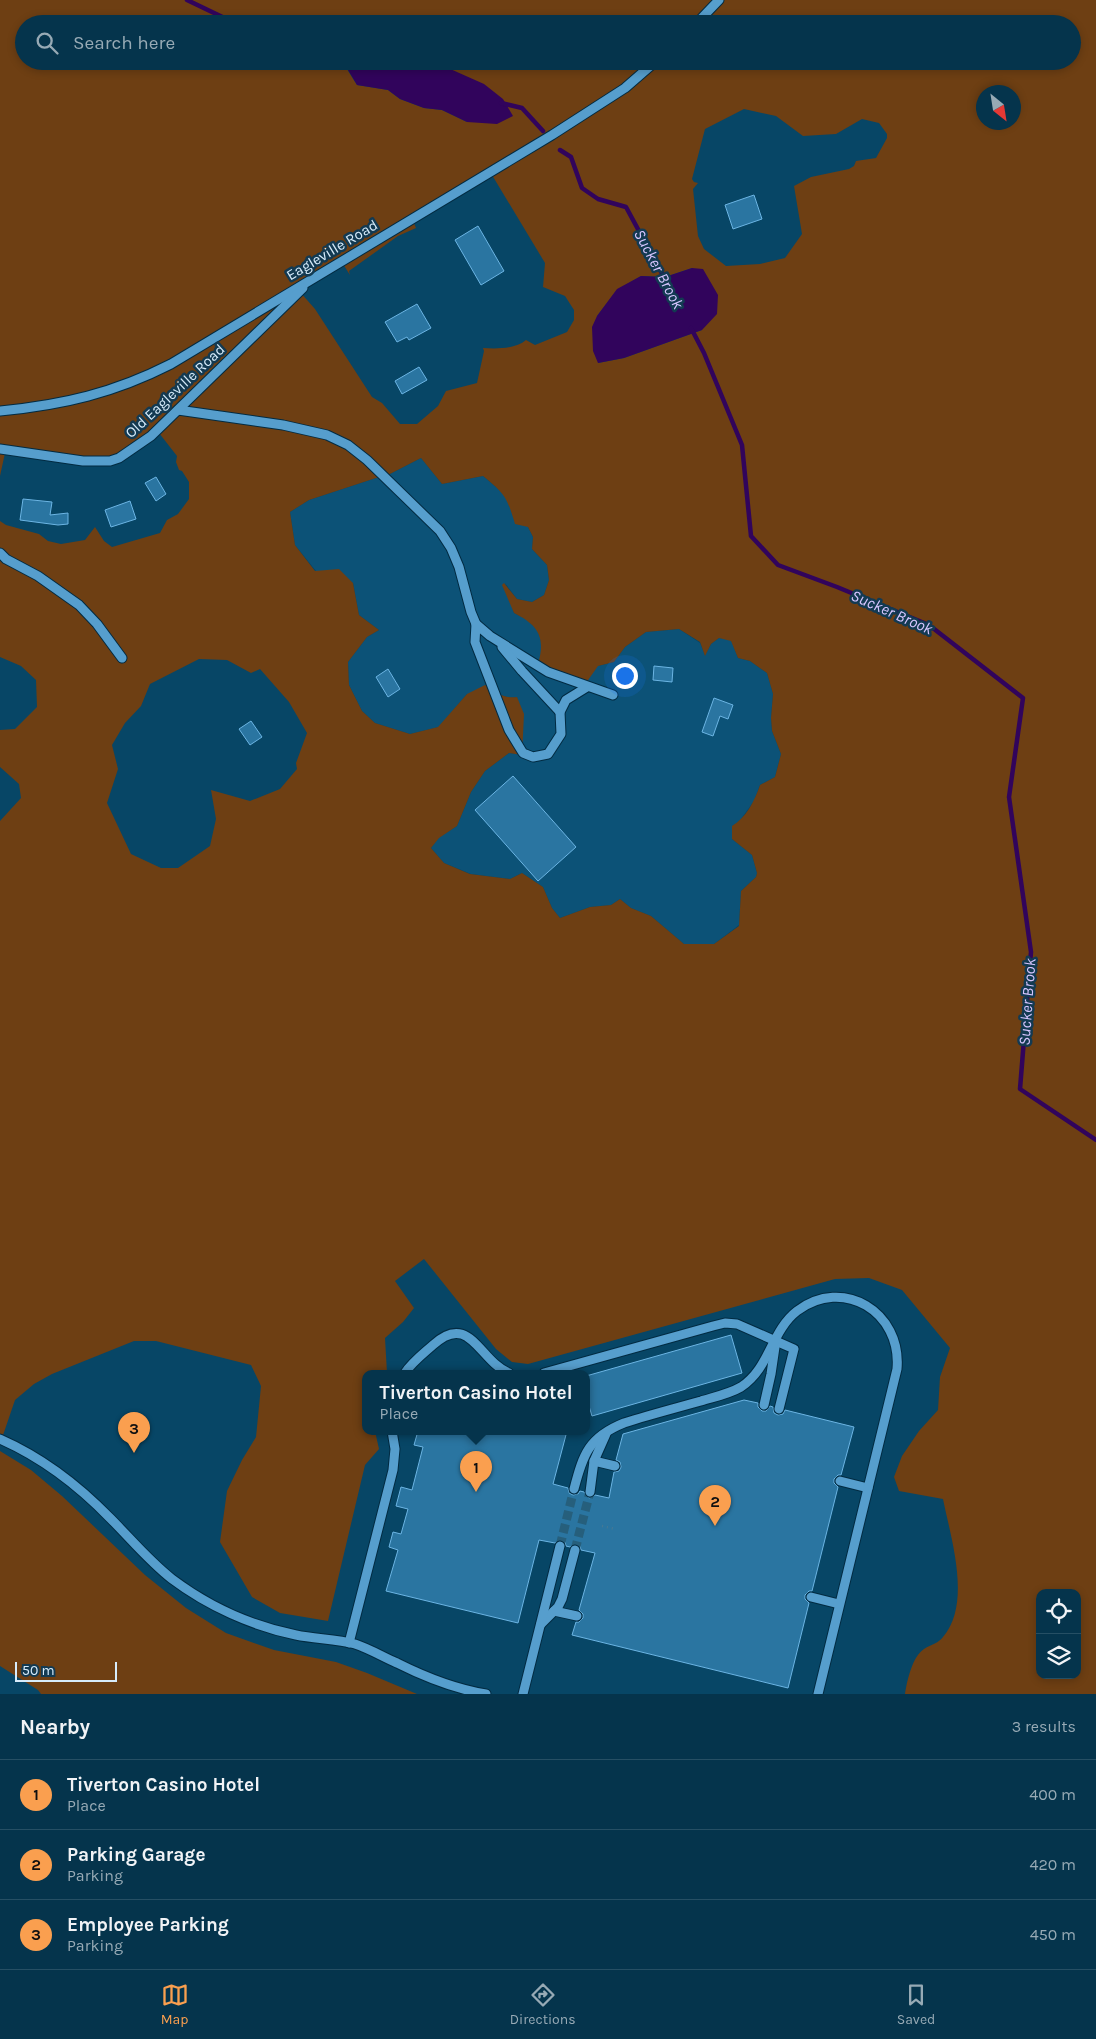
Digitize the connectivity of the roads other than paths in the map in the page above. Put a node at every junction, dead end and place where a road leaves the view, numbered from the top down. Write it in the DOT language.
graph roads {
  1 [pos="719,0"];
  2 [pos="705,15"];
  3 [pos="645,70"];
  4 [pos="312,279"];
  5 [pos="178,410"];
  6 [pos="0,411"];
  7 [pos="0,449"];
  8 [pos="0,553"];
  9 [pos="476,624"];
  10 [pos="497,641"];
  11 [pos="122,658"];
  12 [pos="587,687"];
  13 [pos="612,695"];
  14 [pos="560,712"];
  15 [pos="775,1342"];
  16 [pos="407,1370"];
  17 [pos="503,1370"];
  18 [pos="555,1370"];
  19 [pos="764,1405"];
  20 [pos="779,1409"];
  21 [pos="609,1430"];
  22 [pos="393,1435"];
  23 [pos="0,1439"];
  24 [pos="594,1461"];
  25 [pos="615,1466"];
  26 [pos="840,1481"];
  27 [pos="868,1488"];
  28 [pos="574,1489"];
  29 [pos="590,1492"];
  30 [pos="560,1546"];
  31 [pos="575,1550"];
  32 [pos="811,1597"];
  33 [pos="839,1604"];
  34 [pos="554,1611"];
  35 [pos="577,1616"];
  36 [pos="541,1624"];
  37 [pos="350,1643"];
  38 [pos="486,1694"];
  39 [pos="523,1694"];
  40 [pos="818,1694"];
  1 -- 2 [label="street"];
  3 -- 4 [label="street, Eagleville Road"];
  4 -- 5 [label="street, Old Eagleville Road"];
  4 -- 6 [label="street, Eagleville Road"];
  5 -- 7 [label="street, Old Eagleville Road"];
  5 -- 9 [label="street"];
  8 -- 11 [label="street"];
  9 -- 10 [label="street"];
  9 -- 14 [label="street"];
  10 -- 12 [label="street"];
  10 -- 14 [label="street"];
  12 -- 13 [label="street"];
  12 -- 14 [label="street"];
  15 -- 18 [label="street"];
  15 -- 19 [label="street"];
  15 -- 20 [label="street"];
  15 -- 21 [label="street"];
  15 -- 27 [label="street"];
  16 -- 17 [label="street"];
  21 -- 24 [label="street"];
  21 -- 28 [label="street"];
  22 -- 37 [label="street"];
  23 -- 37 [label="street"];
  24 -- 25 [label="street"];
  24 -- 29 [label="street"];
  26 -- 27 [label="street"];
  27 -- 33 [label="street"];
  30 -- 36 [label="street"];
  31 -- 34 [label="street"];
  32 -- 33 [label="street"];
  33 -- 40 [label="street"];
  34 -- 35 [label="street"];
  34 -- 36 [label="street"];
  36 -- 39 [label="street"];
  37 -- 38 [label="street"];
}
